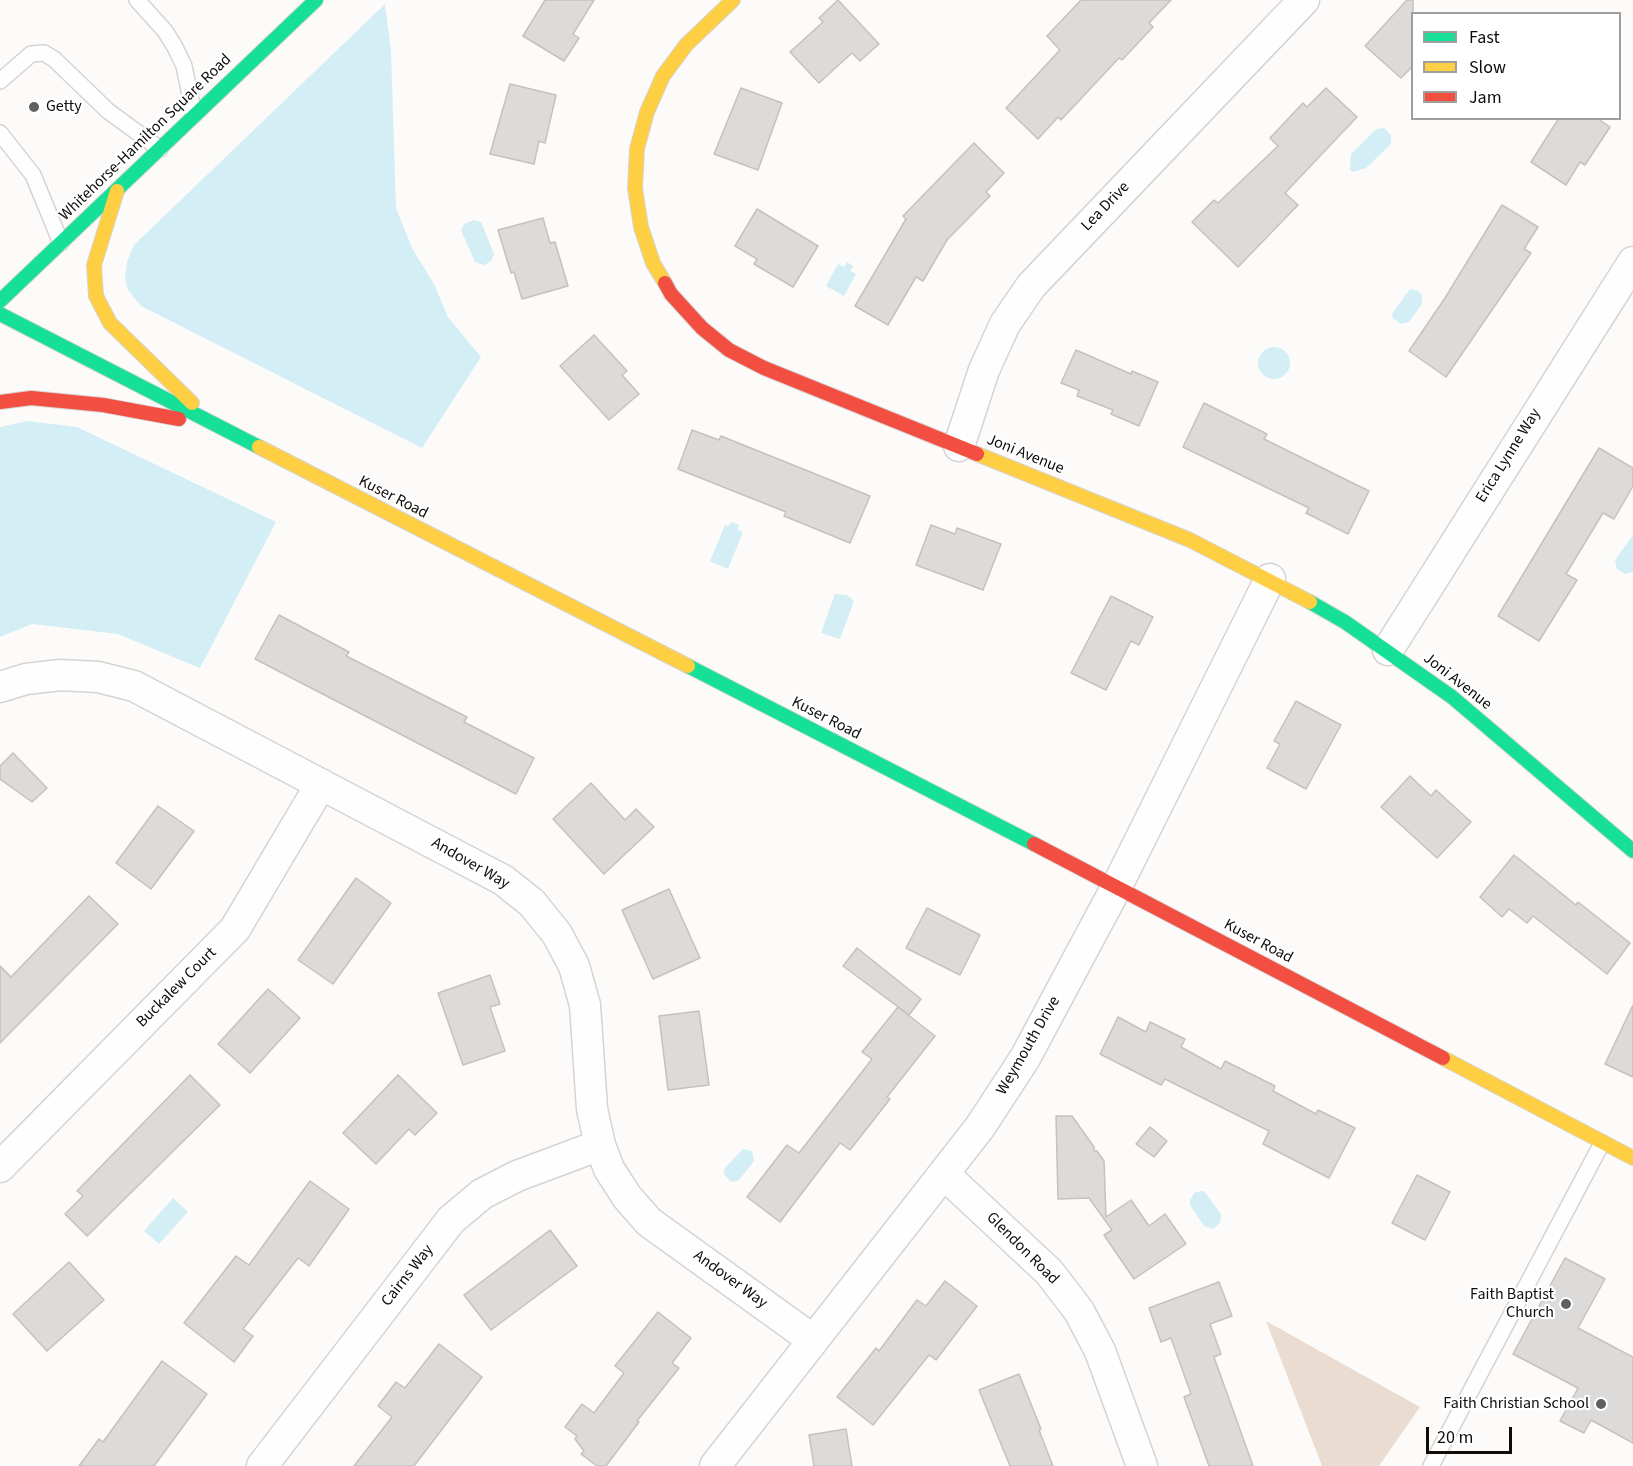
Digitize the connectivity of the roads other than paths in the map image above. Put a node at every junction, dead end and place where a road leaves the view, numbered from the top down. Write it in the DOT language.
graph roads {
  1 [pos="137,0"];
  2 [pos="316,0"];
  3 [pos="733,0"];
  4 [pos="1304,0"];
  5 [pos="0,81"];
  6 [pos="194,116"];
  7 [pos="0,133"];
  8 [pos="160,149"];
  9 [pos="118,188"];
  10 [pos="61,243"];
  11 [pos="1633,262"];
  12 [pos="0,301"];
  13 [pos="0,314"];
  14 [pos="0,402"];
  15 [pos="215,426"];
  16 [pos="959,446"];
  17 [pos="1270,579"];
  18 [pos="1388,650"];
  19 [pos="0,687"];
  20 [pos="321,784"];
  21 [pos="1633,851"];
  22 [pos="1117,886"];
  23 [pos="1602,1143"];
  24 [pos="600,1144"];
  25 [pos="1633,1158"];
  26 [pos="0,1167"];
  27 [pos="944,1174"];
  28 [pos="813,1340"];
  29 [pos="262,1466"];
  30 [pos="714,1466"];
  31 [pos="1142,1466"];
  32 [pos="1431,1466"];
  1 -- 6 [label="lane"];
  2 -- 6 [label="street, Whitehorse-Hamilton Square Road"];
  3 -- 16 [label="street, Joni Avenue"];
  4 -- 16 [label="street, Lea Drive"];
  5 -- 8 [label="lane"];
  6 -- 8 [label="street, Whitehorse-Hamilton Square Road"];
  7 -- 10 [label="lane"];
  8 -- 9 [label="street, Whitehorse-Hamilton Square Road"];
  9 -- 10 [label="street, Whitehorse-Hamilton Square Road"];
  9 -- 15 [label="street"];
  10 -- 12 [label="street, Whitehorse-Hamilton Square Road"];
  11 -- 18 [label="street, Erica Lynne Way"];
  13 -- 15 [label="street, Kuser Road"];
  14 -- 15 [label="street"];
  15 -- 22 [label="street, Kuser Road"];
  16 -- 17 [label="street, Joni Avenue"];
  17 -- 18 [label="street, Joni Avenue"];
  17 -- 22 [label="street, Weymouth Drive"];
  18 -- 21 [label="street, Joni Avenue"];
  19 -- 20 [label="street, Andover Way"];
  20 -- 24 [label="street, Andover Way"];
  20 -- 26 [label="street, Buckalew Court"];
  22 -- 23 [label="street, Kuser Road"];
  22 -- 27 [label="street, Weymouth Drive"];
  23 -- 25 [label="street, Kuser Road"];
  23 -- 32 [label="lane"];
  24 -- 28 [label="street, Andover Way"];
  24 -- 29 [label="street, Cairns Way"];
  27 -- 28 [label="street, Weymouth Drive"];
  27 -- 31 [label="street, Glendon Road"];
  28 -- 30 [label="street, Weymouth Drive"];
}
